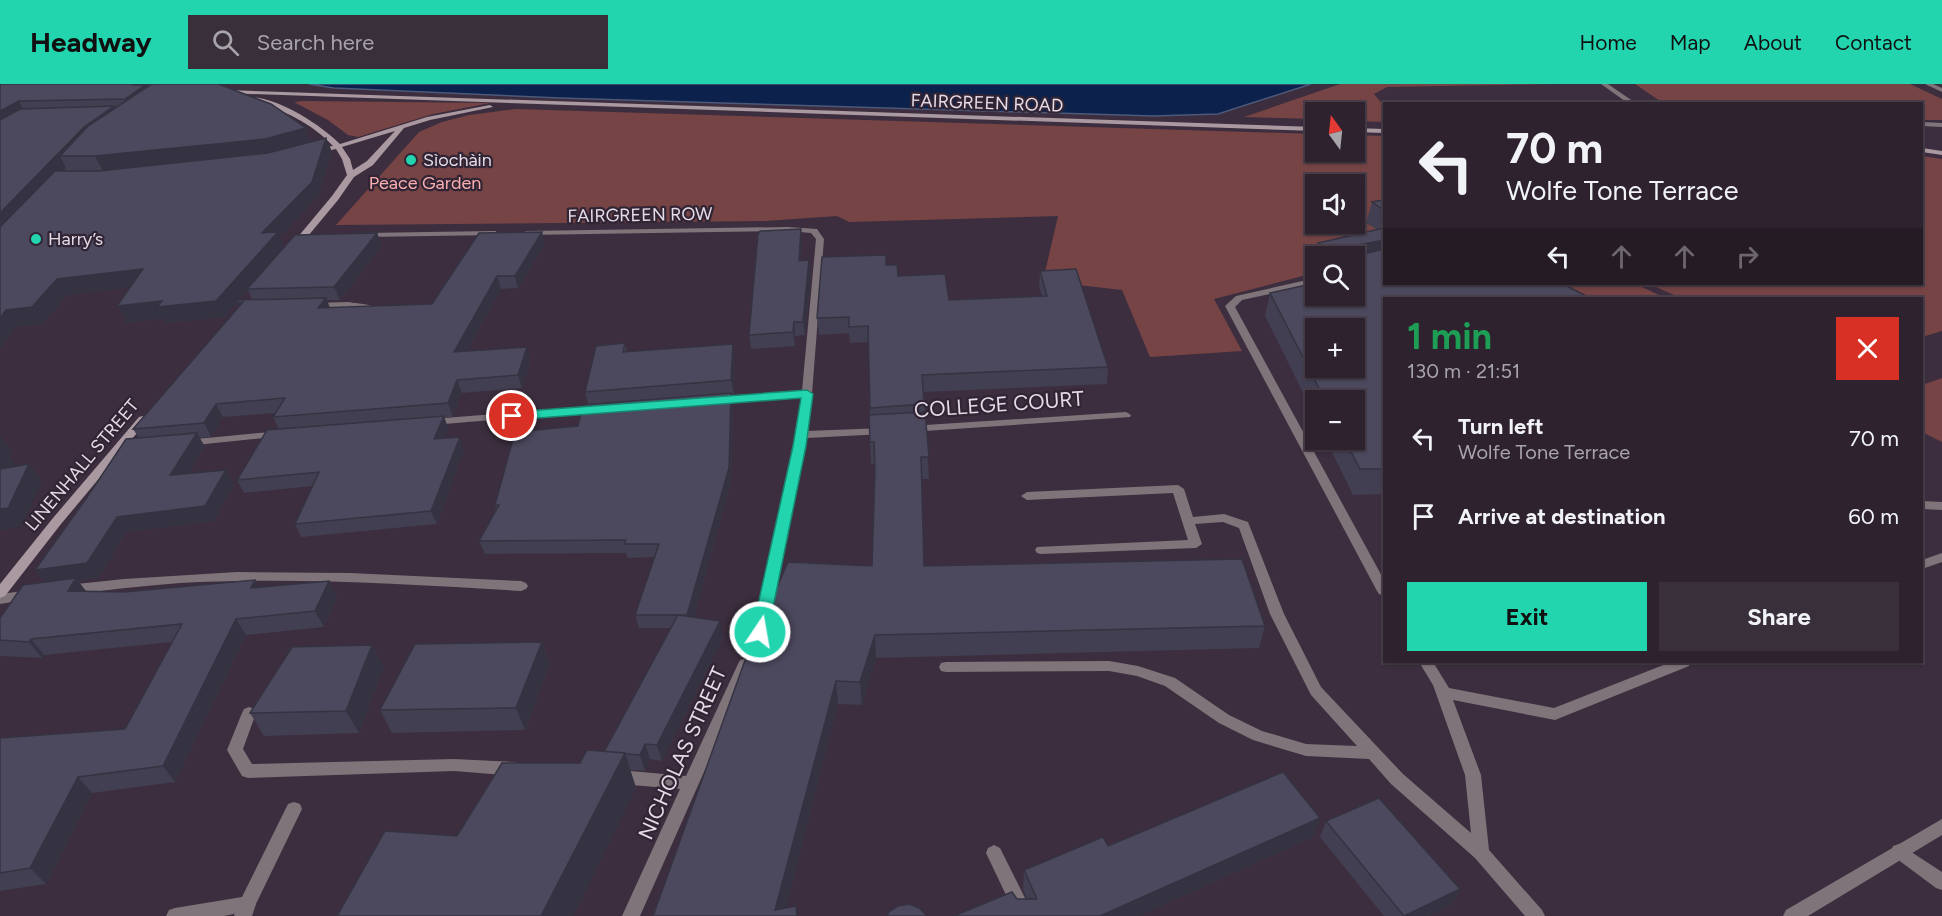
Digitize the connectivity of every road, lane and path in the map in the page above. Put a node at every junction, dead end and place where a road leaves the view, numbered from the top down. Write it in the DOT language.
graph roads {
  1 [pos="1604,84"];
  2 [pos="1928,84"];
  3 [pos="217,90"];
  4 [pos="1942,90"];
  5 [pos="234,93"];
  6 [pos="1631,102"];
  7 [pos="548,103"];
  8 [pos="1923,124"];
  9 [pos="1942,124"];
  10 [pos="401,128"];
  11 [pos="1305,129"];
  12 [pos="1365,130"];
  13 [pos="1383,131"];
  14 [pos="337,147"];
  15 [pos="1923,150"];
  16 [pos="316,153"];
  17 [pos="1942,153"];
  18 [pos="351,175"];
  19 [pos="504,233"];
  20 [pos="516,233"];
  21 [pos="350,236"];
  22 [pos="302,237"];
  23 [pos="314,237"];
  24 [pos="287,255"];
  25 [pos="1305,283"];
  26 [pos="305,306"];
  27 [pos="381,308"];
  28 [pos="807,394"];
  29 [pos="700,401"];
  30 [pos="605,409"];
  31 [pos="148,414"];
  32 [pos="1126,415"];
  33 [pos="418,423"];
  34 [pos="290,434"];
  35 [pos="801,435"];
  36 [pos="176,444"];
  37 [pos="1027,496"];
  38 [pos="1923,505"];
  39 [pos="1942,506"];
  40 [pos="1188,521"];
  41 [pos="1041,550"];
  42 [pos="1942,557"];
  43 [pos="1923,565"];
  44 [pos="1383,585"];
  45 [pos="521,586"];
  46 [pos="0,592"];
  47 [pos="0,599"];
  48 [pos="1427,663"];
  49 [pos="1682,663"];
  50 [pos="946,668"];
  51 [pos="1442,692"];
  52 [pos="249,713"];
  53 [pos="1373,753"];
  54 [pos="525,770"];
  55 [pos="608,777"];
  56 [pos="691,783"];
  57 [pos="294,809"];
  58 [pos="1942,826"];
  59 [pos="1899,851"];
  60 [pos="994,853"];
  61 [pos="1480,853"];
  62 [pos="1942,882"];
  63 [pos="245,910"];
  64 [pos="175,916"];
  65 [pos="631,916"];
  66 [pos="1025,916"];
  67 [pos="1536,916"];
  68 [pos="1792,916"];
  1 -- 6 [label="street"];
  2 -- 4 [label="street"];
  3 -- 5 [label="main road, FAIRGREEN ROAD"];
  5 -- 7 [label="main road, FAIRGREEN ROAD"];
  5 -- 14 [label="main road"];
  7 -- 10 [label="main road"];
  7 -- 11 [label="main road, FAIRGREEN ROAD"];
  8 -- 9 [label="street"];
  10 -- 14 [label="main road"];
  10 -- 18 [label="main road"];
  12 -- 13 [label="main road"];
  14 -- 16 [label="main road"];
  14 -- 18 [label="main road"];
  15 -- 17 [label="main road"];
  18 -- 22 [label="main road"];
  19 -- 21 [label="street"];
  20 -- 28 [label="street, FAIRGREEN ROW"];
  22 -- 23 [label="street"];
  22 -- 24 [label="main road"];
  25 -- 44 [label="street"];
  26 -- 27 [label="street"];
  28 -- 29 [label="street"];
  28 -- 35 [label="street, NICHOLAS STREET"];
  30 -- 33 [label="street"];
  31 -- 46 [label="main road, LINENHALL STREET"];
  32 -- 35 [label="street, COLLEGE COURT"];
  34 -- 36 [label="street"];
  35 -- 56 [label="street, NICHOLAS STREET"];
  37 -- 40 [label="street"];
  38 -- 39 [label="street"];
  40 -- 41 [label="street"];
  40 -- 53 [label="street"];
  42 -- 43 [label="street"];
  45 -- 47 [label="street"];
  48 -- 51 [label="street"];
  49 -- 51 [label="street"];
  50 -- 53 [label="street"];
  51 -- 61 [label="street"];
  52 -- 54 [label="street"];
  53 -- 61 [label="street"];
  55 -- 56 [label="street"];
  56 -- 65 [label="street, NICHOLAS STREET"];
  57 -- 63 [label="street"];
  58 -- 59 [label="street"];
  59 -- 62 [label="street"];
  59 -- 68 [label="street"];
  60 -- 66 [label="street"];
  61 -- 67 [label="street"];
  63 -- 64 [label="street"];
}
